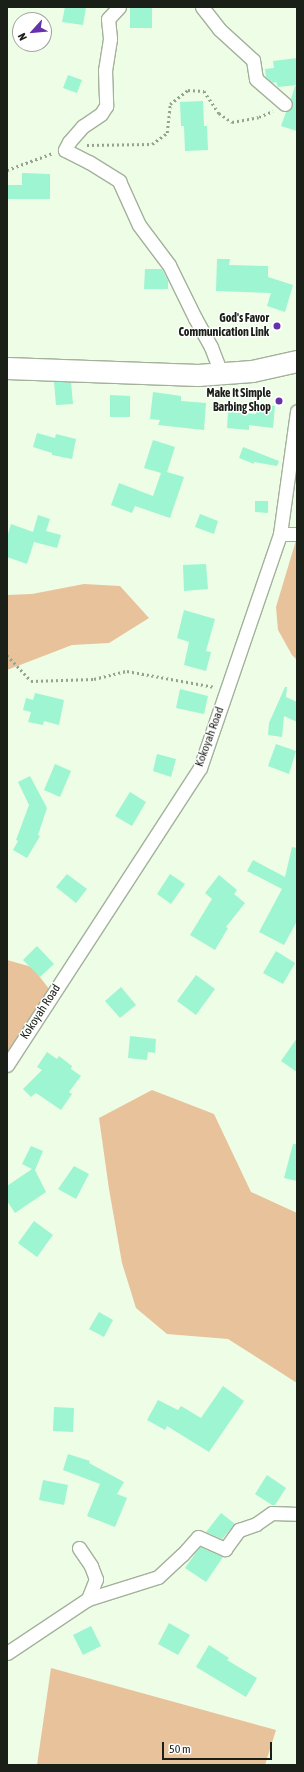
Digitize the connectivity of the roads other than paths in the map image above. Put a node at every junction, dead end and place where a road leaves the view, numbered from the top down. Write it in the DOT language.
graph roads {
  1 [pos="119,7"];
  2 [pos="202,7"];
  3 [pos="285,104"];
  4 [pos="297,361"];
  5 [pos="7,368"];
  6 [pos="221,373"];
  7 [pos="297,411"];
  8 [pos="280,534"];
  9 [pos="297,534"];
  10 [pos="7,1065"];
  11 [pos="297,1514"];
  12 [pos="79,1548"];
  13 [pos="88,1599"];
  14 [pos="7,1653"];
  1 -- 6 [label="street"];
  2 -- 3 [label="street"];
  4 -- 6 [label="main road"];
  5 -- 6 [label="main road"];
  7 -- 8 [label="street, Kokoyah Road"];
  8 -- 9 [label="street"];
  8 -- 10 [label="street, Kokoyah Road"];
  11 -- 13 [label="street"];
  12 -- 13 [label="street"];
  13 -- 14 [label="street"];
}
